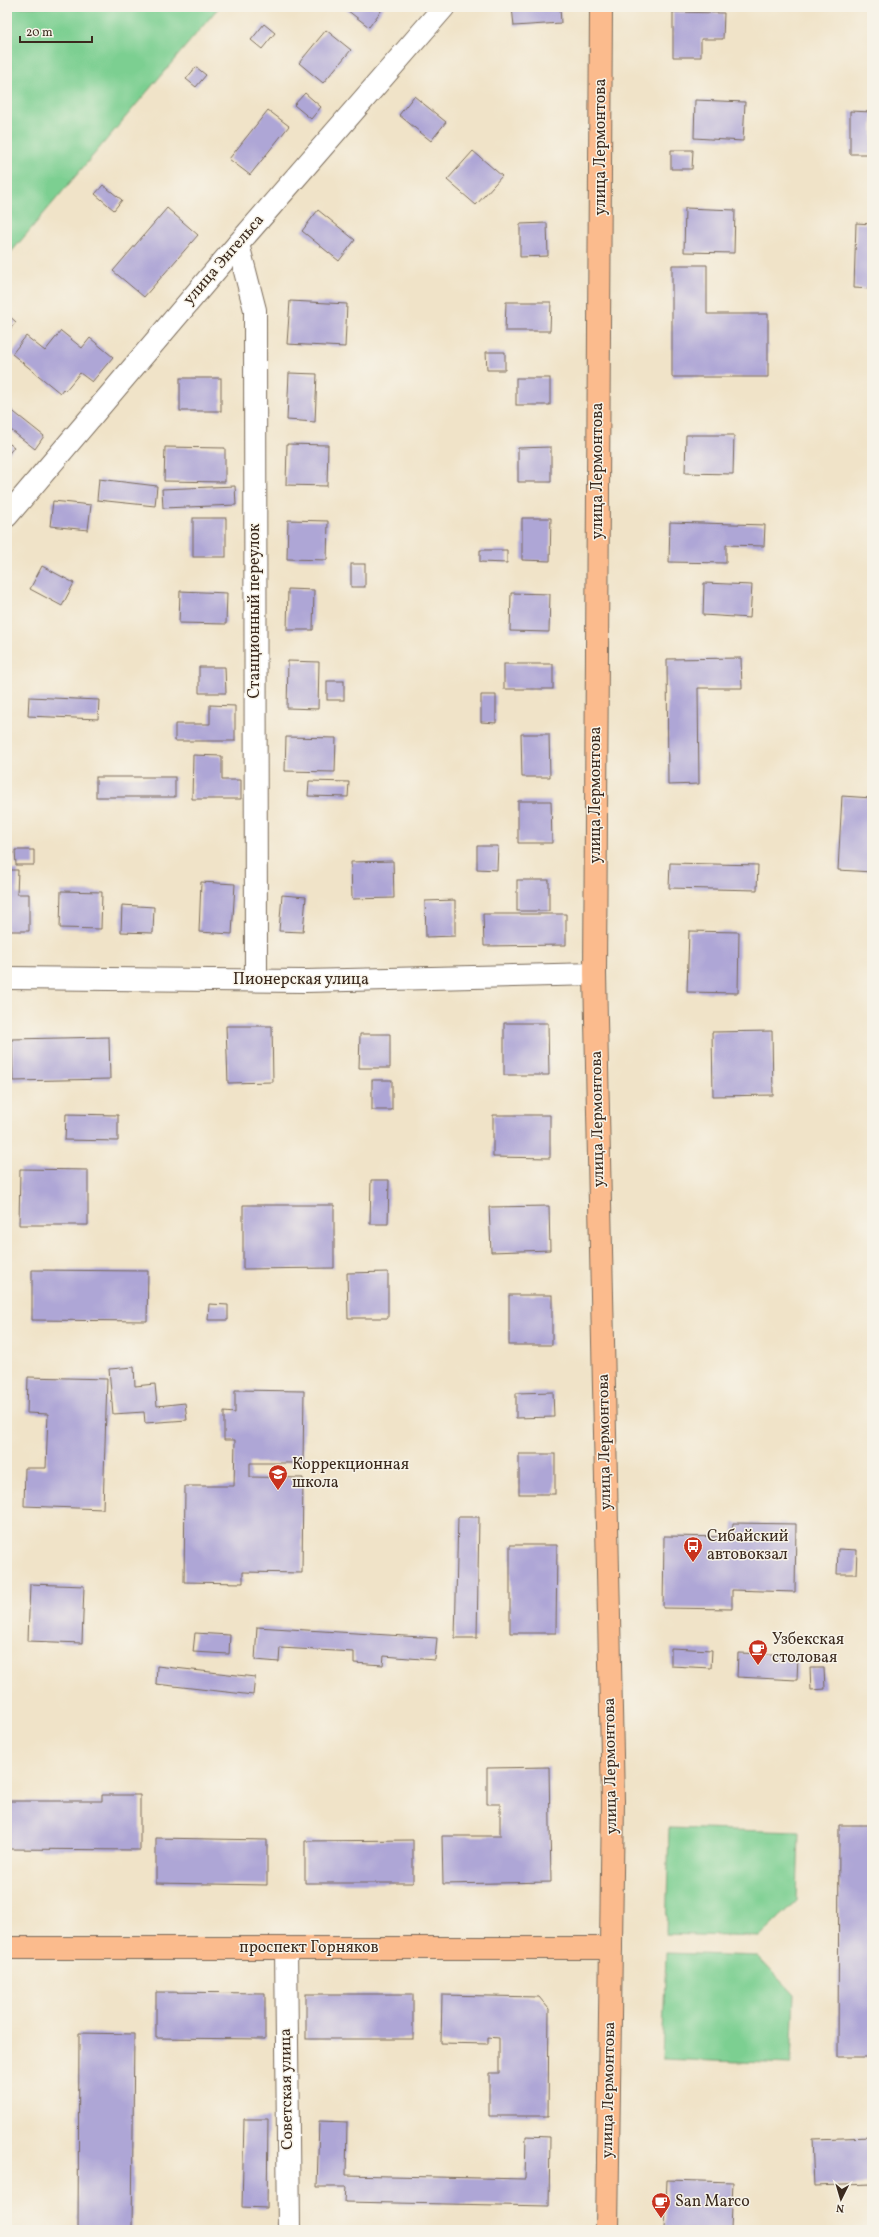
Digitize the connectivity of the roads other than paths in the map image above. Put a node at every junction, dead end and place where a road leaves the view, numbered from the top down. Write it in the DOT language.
graph roads {
  1 [pos="444,7"];
  2 [pos="601,7"];
  3 [pos="238,244"];
  4 [pos="7,516"];
  5 [pos="595,974"];
  6 [pos="7,978"];
  7 [pos="256,980"];
  8 [pos="7,1948"];
  9 [pos="286,1948"];
  10 [pos="611,1948"];
  11 [pos="289,2230"];
  12 [pos="607,2230"];
  1 -- 3 [label="street, улица Энгельса"];
  2 -- 5 [label="main road, улица Лермонтова"];
  3 -- 4 [label="street, улица Энгельса"];
  3 -- 7 [label="street, Станционный переулок"];
  5 -- 7 [label="street, Пионерская улица"];
  5 -- 10 [label="main road, улица Лермонтова"];
  6 -- 7 [label="street, Пионерская улица"];
  8 -- 9 [label="main road, проспект Горняков"];
  9 -- 10 [label="main road, проспект Горняков"];
  9 -- 11 [label="street, Советская улица"];
  10 -- 12 [label="main road, улица Лермонтова"];
}
